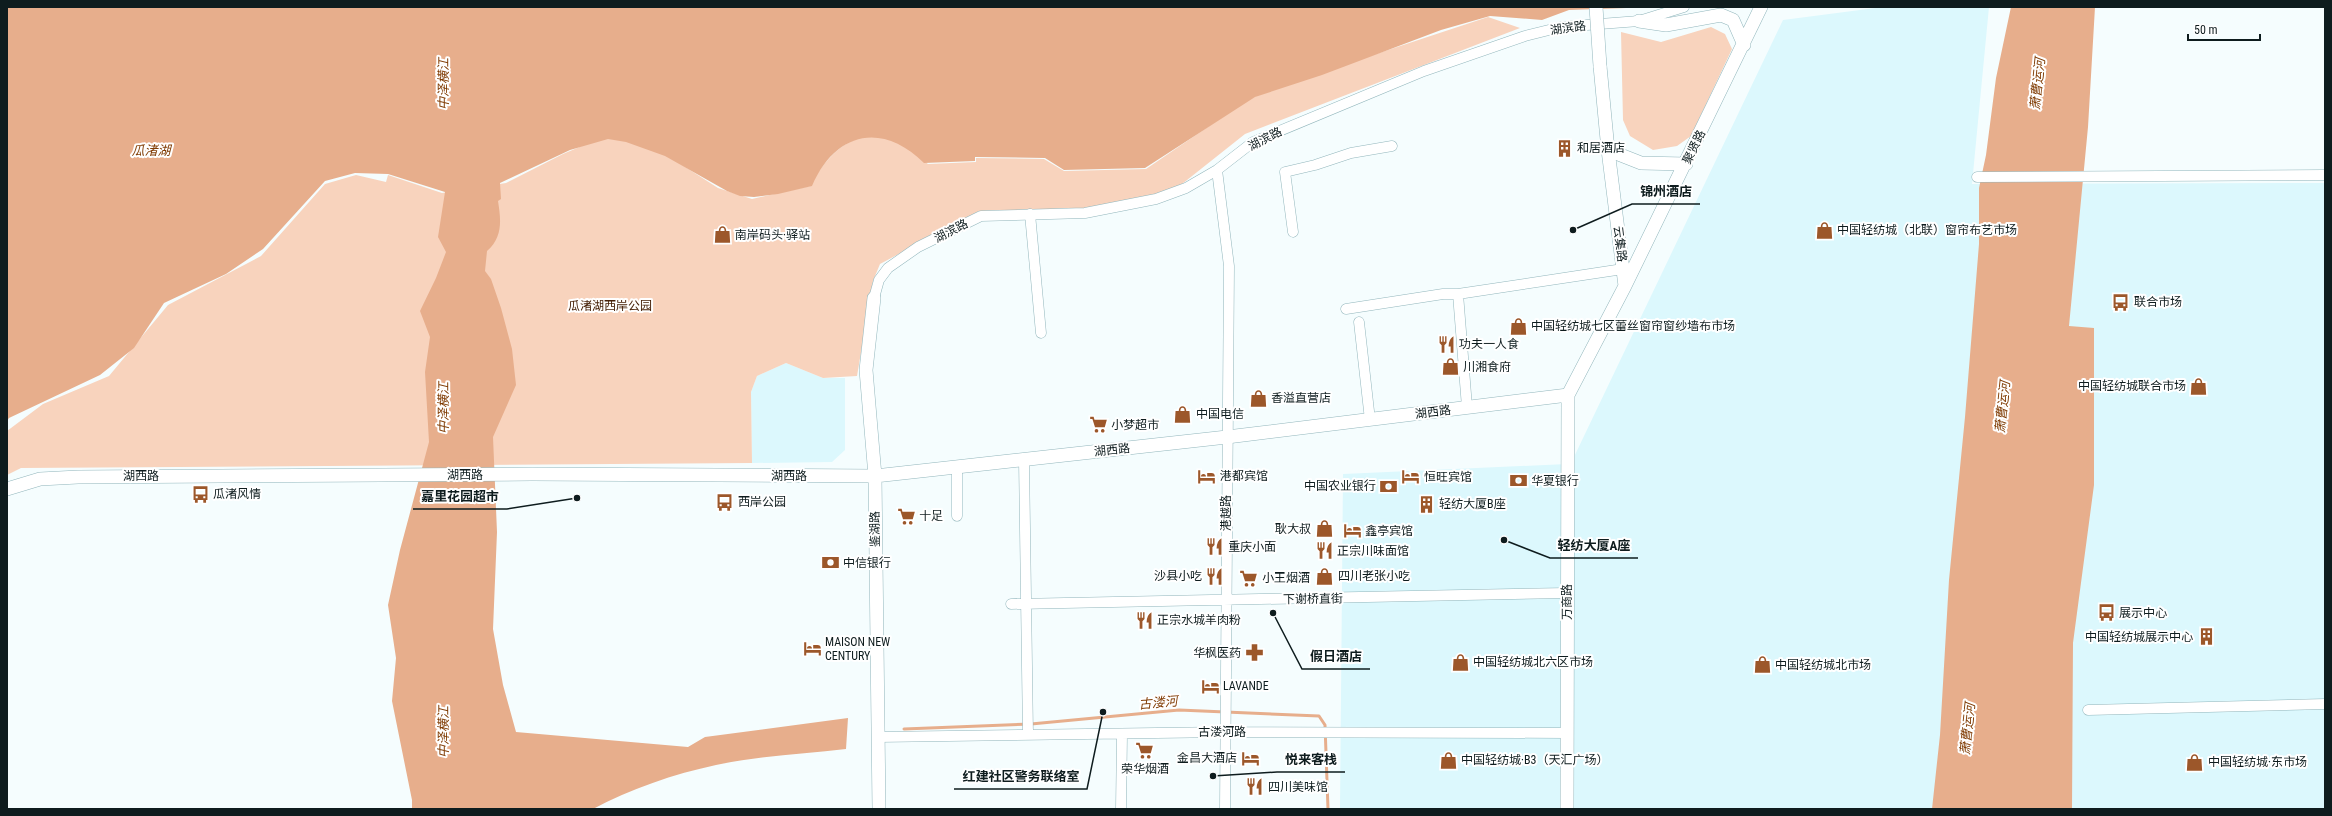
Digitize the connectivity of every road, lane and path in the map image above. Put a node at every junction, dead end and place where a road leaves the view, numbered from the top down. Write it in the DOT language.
graph roads {
  1 [pos="1596,7"];
  2 [pos="1684,7"];
  3 [pos="1761,7"];
  4 [pos="1639,21"];
  5 [pos="1744,45"];
  6 [pos="1392,146"];
  7 [pos="1608,150"];
  8 [pos="1686,164"];
  9 [pos="1217,170"];
  10 [pos="2325,175"];
  11 [pos="1977,177"];
  12 [pos="1030,214"];
  13 [pos="1293,232"];
  14 [pos="1623,269"];
  15 [pos="1625,286"];
  16 [pos="1458,294"];
  17 [pos="874,298"];
  18 [pos="1346,309"];
  19 [pos="1359,322"];
  20 [pos="1041,333"];
  21 [pos="1568,395"];
  22 [pos="1468,407"];
  23 [pos="1370,420"];
  24 [pos="1227,437"];
  25 [pos="1024,460"];
  26 [pos="957,467"];
  27 [pos="874,476"];
  28 [pos="7,489"];
  29 [pos="957,516"];
  30 [pos="1567,593"];
  31 [pos="1226,601"];
  32 [pos="1011,604"];
  33 [pos="1026,604"];
  34 [pos="2325,704"];
  35 [pos="2088,710"];
  36 [pos="1028,728"];
  37 [pos="1226,732"];
  38 [pos="1567,733"];
  39 [pos="1122,734"];
  40 [pos="878,737"];
  41 [pos="879,809"];
  42 [pos="1121,809"];
  43 [pos="1226,809"];
  44 [pos="1567,809"];
  1 -- 7 [label="street, 云集路, bridge"];
  2 -- 4 [label="street, 湖滨路"];
  3 -- 5 [label="street, 聚贤路"];
  4 -- 5 [label="street"];
  4 -- 9 [label="street, 湖滨路"];
  5 -- 8 [label="street, 聚贤路"];
  6 -- 13 [label="street"];
  7 -- 8 [label="street"];
  7 -- 14 [label="street, 云集路"];
  8 -- 15 [label="street, 聚贤路"];
  9 -- 12 [label="street, 湖滨路"];
  9 -- 24 [label="street, 港越路"];
  10 -- 11 [label="street"];
  12 -- 17 [label="street, 湖滨路"];
  12 -- 20 [label="street"];
  14 -- 15 [label="street, 云集路"];
  14 -- 16 [label="street"];
  15 -- 21 [label="street"];
  16 -- 18 [label="street"];
  16 -- 22 [label="street"];
  17 -- 27 [label="street, 鉴湖路"];
  19 -- 23 [label="street"];
  21 -- 22 [label="street, 湖西路"];
  21 -- 30 [label="street, 万商路"];
  22 -- 23 [label="street, 湖西路"];
  23 -- 24 [label="street, 湖西路"];
  24 -- 25 [label="street, 湖西路"];
  24 -- 31 [label="street, 港越路"];
  25 -- 26 [label="street, 湖西路"];
  25 -- 33 [label="street"];
  26 -- 27 [label="street, 湖西路"];
  26 -- 29 [label="street"];
  27 -- 28 [label="street, 湖西路"];
  27 -- 40 [label="street, 鉴湖路"];
  30 -- 31 [label="street, 下谢桥直街"];
  30 -- 38 [label="street, 万商路"];
  31 -- 33 [label="street, 下谢桥直街"];
  31 -- 37 [label="street, 港越路"];
  32 -- 33 [label="street, 下谢桥直街"];
  33 -- 36 [label="street"];
  34 -- 35 [label="street"];
  36 -- 39 [label="street, 古溇河路"];
  36 -- 40 [label="street, 古溇河路"];
  37 -- 38 [label="street, 古溇河路"];
  37 -- 39 [label="street, 古溇河路"];
  37 -- 43 [label="street, 港越路"];
  38 -- 44 [label="street, 万商路"];
  39 -- 42 [label="street"];
  40 -- 41 [label="street, 鉴湖路"];
}
